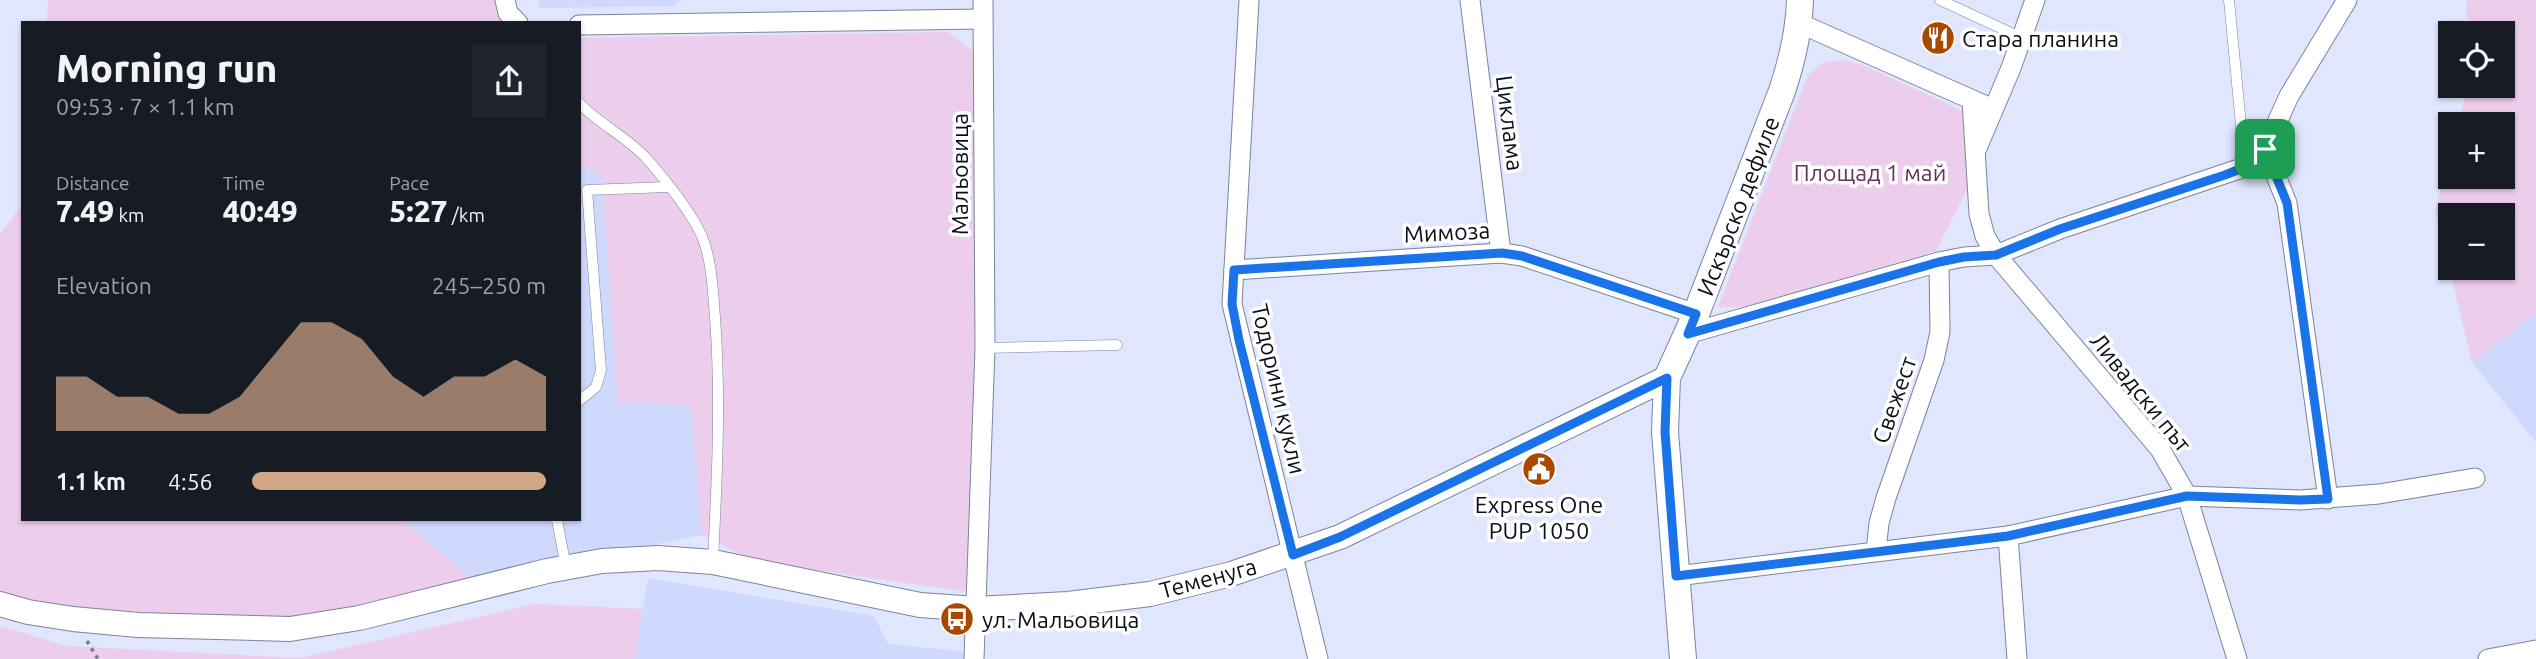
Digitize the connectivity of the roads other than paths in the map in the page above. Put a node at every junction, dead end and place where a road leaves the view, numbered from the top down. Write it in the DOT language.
graph roads {
  1 [pos="506,0"];
  2 [pos="1249,0"];
  3 [pos="1469,0"];
  4 [pos="1940,0"];
  5 [pos="2035,0"];
  6 [pos="2229,0"];
  7 [pos="2347,0"];
  8 [pos="982,10"];
  9 [pos="1800,11"];
  10 [pos="516,21"];
  11 [pos="581,25"];
  12 [pos="2022,38"];
  13 [pos="1972,100"];
  14 [pos="581,105"];
  15 [pos="1993,109"];
  16 [pos="2265,149"];
  17 [pos="1974,156"];
  18 [pos="2245,167"];
  19 [pos="668,187"];
  20 [pos="1502,253"];
  21 [pos="1996,255"];
  22 [pos="1939,262"];
  23 [pos="1234,270"];
  24 [pos="1692,324"];
  25 [pos="1117,345"];
  26 [pos="985,348"];
  27 [pos="1667,378"];
  28 [pos="581,399"];
  29 [pos="2475,478"];
  30 [pos="2187,496"];
  31 [pos="2328,499"];
  32 [pos="556,521"];
  33 [pos="2008,536"];
  34 [pos="1877,551"];
  35 [pos="1293,555"];
  36 [pos="713,562"];
  37 [pos="566,568"];
  38 [pos="1676,576"];
  39 [pos="0,604"];
  40 [pos="976,609"];
  41 [pos="2536,650"];
  42 [pos="974,659"];
  43 [pos="1318,659"];
  44 [pos="1683,659"];
  45 [pos="2017,659"];
  46 [pos="2237,659"];
  47 [pos="2488,659"];
  1 -- 10 [label="street"];
  2 -- 23 [label="street, Тодорини кукли"];
  3 -- 20 [label="street, Циклама"];
  4 -- 12 [label="lane"];
  5 -- 12 [label="street"];
  6 -- 18 [label="lane"];
  7 -- 16 [label="street"];
  8 -- 11 [label="street"];
  8 -- 26 [label="street, Мальовица"];
  9 -- 13 [label="street"];
  9 -- 24 [label="main road, Искърско дефиле"];
  12 -- 15 [label="street"];
  13 -- 15 [label="street"];
  13 -- 17 [label="street, Ливадски път"];
  14 -- 19 [label="lane"];
  15 -- 17 [label="street"];
  16 -- 18 [label="street"];
  16 -- 31 [label="street"];
  17 -- 21 [label="street, Ливадски път"];
  18 -- 21 [label="street"];
  19 -- 28 [label="lane"];
  19 -- 36 [label="lane"];
  20 -- 23 [label="street, Мимоза"];
  20 -- 24 [label="street, Мимоза"];
  21 -- 22 [label="street"];
  21 -- 30 [label="street, Ливадски път"];
  22 -- 24 [label="street"];
  22 -- 34 [label="street, Свежест"];
  23 -- 35 [label="street, Тодорини кукли"];
  24 -- 27 [label="main road, Искърско дефиле"];
  25 -- 26 [label="lane"];
  26 -- 40 [label="street, Мальовица"];
  27 -- 35 [label="street, Теменуга"];
  27 -- 38 [label="main road, Искърско дефиле"];
  29 -- 31 [label="street"];
  30 -- 31 [label="street"];
  30 -- 33 [label="street"];
  30 -- 46 [label="street, Ливадски път"];
  32 -- 37 [label="lane"];
  33 -- 34 [label="street"];
  33 -- 45 [label="street"];
  34 -- 38 [label="street"];
  35 -- 40 [label="street, Теменуга"];
  35 -- 43 [label="street, Тодорини кукли"];
  36 -- 37 [label="street, Теменуга"];
  36 -- 40 [label="street, Теменуга"];
  37 -- 39 [label="street, Теменуга"];
  38 -- 44 [label="main road, Искърско дефиле"];
  40 -- 42 [label="street, Мальовица"];
  41 -- 47 [label="street"];
}
